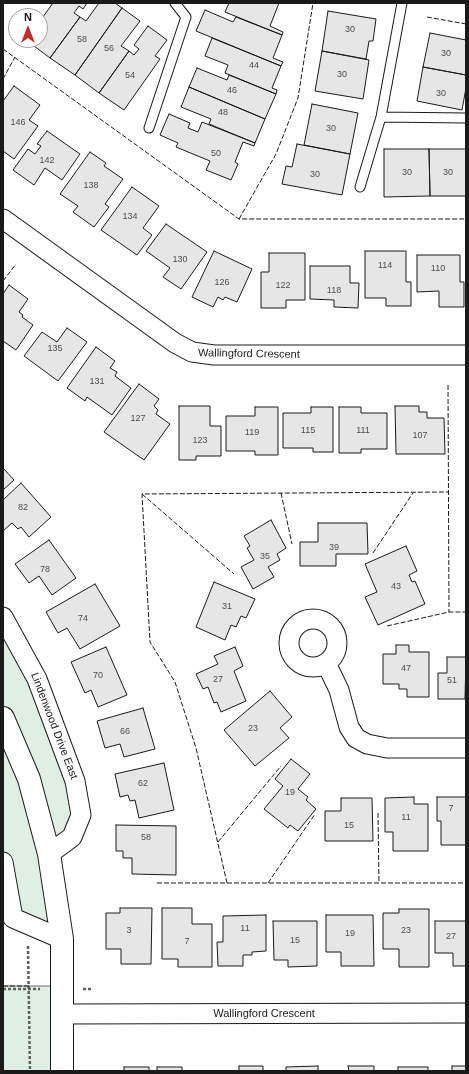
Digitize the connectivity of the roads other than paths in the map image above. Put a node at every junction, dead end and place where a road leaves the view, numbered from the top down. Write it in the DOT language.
graph roads {
  1 [pos="175,3"];
  2 [pos="402,3"];
  3 [pos="381,117"];
  4 [pos="466,118"];
  5 [pos="149,128"];
  6 [pos="360,187"];
  7 [pos="3,219"];
  8 [pos="466,355"];
  9 [pos="3,617"];
  10 [pos="326,663"];
  11 [pos="3,718"];
  12 [pos="466,748"];
  13 [pos="49,854"];
  14 [pos="3,862"];
  15 [pos="62,939"];
  16 [pos="466,1013"];
  17 [pos="62,1014"];
  18 [pos="62,1071"];
  1 -- 5 [label="lane"];
  2 -- 3 [label="lane"];
  3 -- 4 [label="lane"];
  3 -- 6 [label="lane"];
  7 -- 8 [label="street, Wallingford Crescent"];
  9 -- 13 [label="street, Lindenwood Drive East"];
  10 -- 12 [label="street"];
  11 -- 13 [label="street"];
  13 -- 15 [label="street"];
  14 -- 15 [label="street"];
  15 -- 17 [label="street"];
  16 -- 17 [label="street, Wallingford Crescent"];
  17 -- 18 [label="street"];
}
